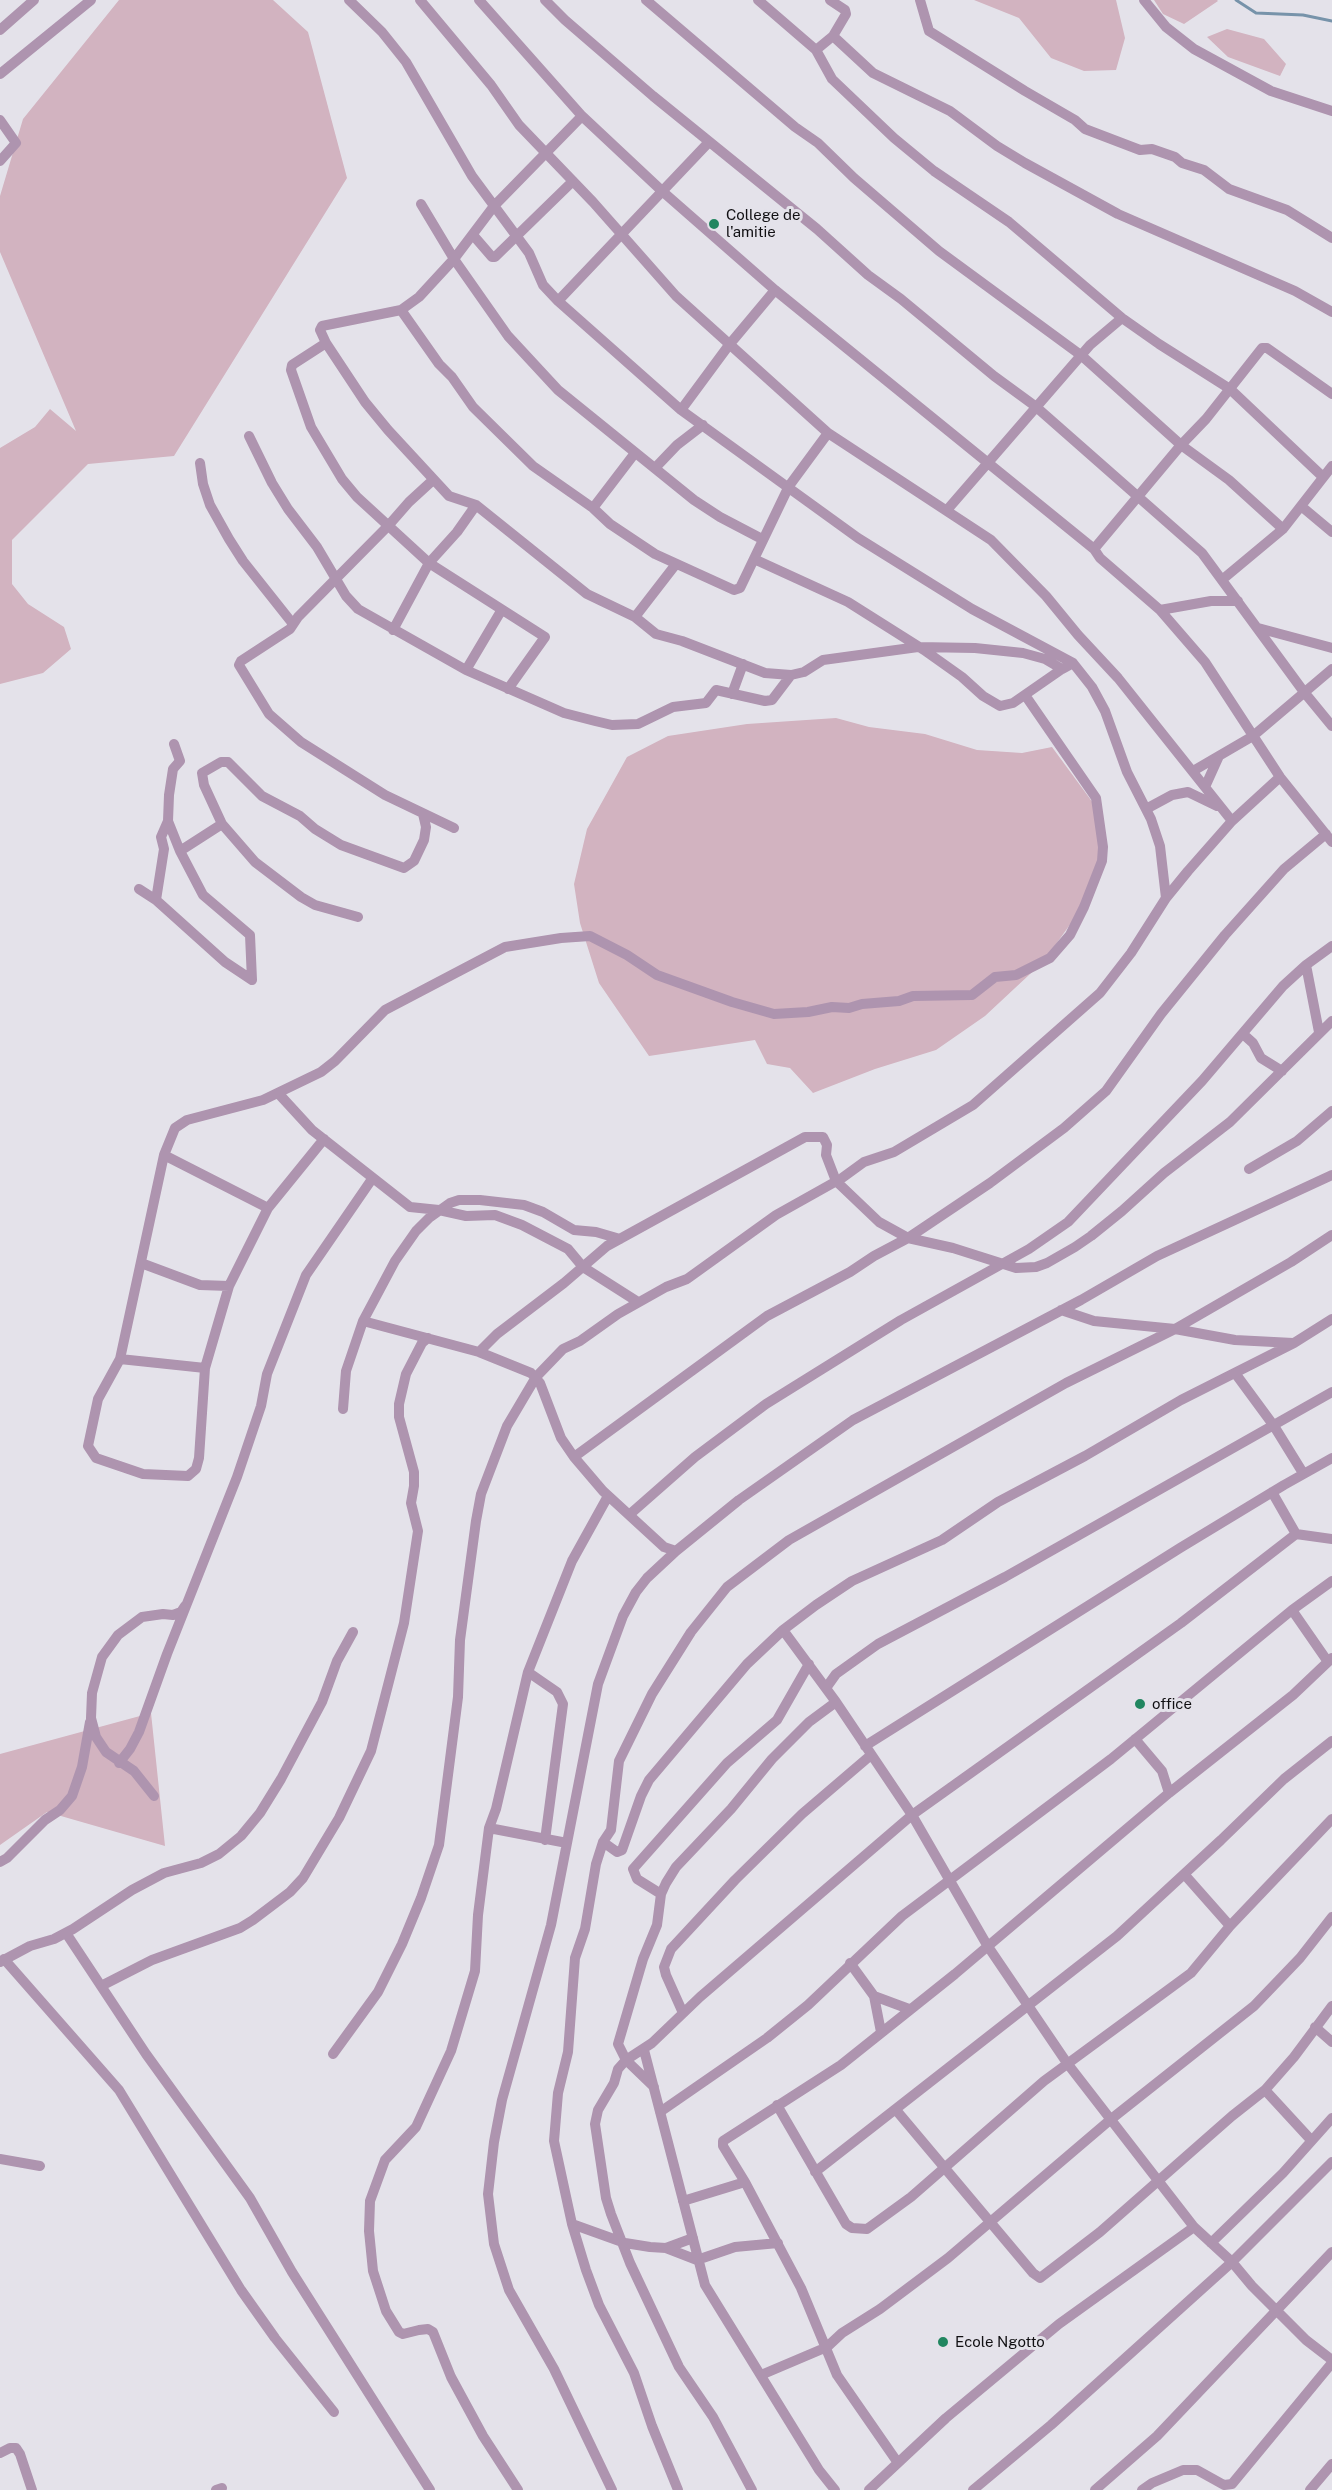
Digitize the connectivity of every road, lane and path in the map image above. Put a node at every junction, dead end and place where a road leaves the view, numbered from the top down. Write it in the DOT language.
graph roads {
  1 [pos="34,0"];
  2 [pos="92,0"];
  3 [pos="349,0"];
  4 [pos="420,0"];
  5 [pos="479,0"];
  6 [pos="545,0"];
  7 [pos="646,0"];
  8 [pos="758,0"];
  9 [pos="830,0"];
  10 [pos="920,0"];
  11 [pos="1144,0"];
  12 [pos="0,30"];
  13 [pos="833,36"];
  14 [pos="816,50"];
  15 [pos="0,74"];
  16 [pos="1332,111"];
  17 [pos="582,116"];
  18 [pos="0,120"];
  19 [pos="709,142"];
  20 [pos="545,153"];
  21 [pos="0,161"];
  22 [pos="573,181"];
  23 [pos="662,191"];
  24 [pos="421,204"];
  25 [pos="494,206"];
  26 [pos="473,235"];
  27 [pos="621,235"];
  28 [pos="517,236"];
  29 [pos="1332,238"];
  30 [pos="454,259"];
  31 [pos="775,290"];
  32 [pos="558,301"];
  33 [pos="401,310"];
  34 [pos="1332,312"];
  35 [pos="1122,318"];
  36 [pos="326,343"];
  37 [pos="729,345"];
  38 [pos="1082,356"];
  39 [pos="1230,389"];
  40 [pos="1332,394"];
  41 [pos="1035,406"];
  42 [pos="681,410"];
  43 [pos="703,425"];
  44 [pos="828,432"];
  45 [pos="249,436"];
  46 [pos="1181,445"];
  47 [pos="635,453"];
  48 [pos="987,462"];
  49 [pos="200,463"];
  50 [pos="1332,466"];
  51 [pos="655,468"];
  52 [pos="1323,477"];
  53 [pos="433,480"];
  54 [pos="789,486"];
  55 [pos="1137,498"];
  56 [pos="476,505"];
  57 [pos="1301,506"];
  58 [pos="593,508"];
  59 [pos="947,510"];
  60 [pos="388,526"];
  61 [pos="1283,529"];
  62 [pos="1332,532"];
  63 [pos="762,539"];
  64 [pos="1094,549"];
  65 [pos="754,559"];
  66 [pos="429,563"];
  67 [pos="676,564"];
  68 [pos="335,579"];
  69 [pos="1223,579"];
  70 [pos="1238,601"];
  71 [pos="1160,610"];
  72 [pos="501,611"];
  73 [pos="635,617"];
  74 [pos="293,624"];
  75 [pos="1258,628"];
  76 [pos="393,630"];
  77 [pos="918,647"];
  78 [pos="1332,648"];
  79 [pos="1073,663"];
  80 [pos="743,664"];
  81 [pos="1062,669"];
  82 [pos="1332,669"];
  83 [pos="466,670"];
  84 [pos="791,675"];
  85 [pos="508,689"];
  86 [pos="1304,692"];
  87 [pos="732,694"];
  88 [pos="1025,695"];
  89 [pos="1332,726"];
  90 [pos="1253,736"];
  91 [pos="174,744"];
  92 [pos="1219,755"];
  93 [pos="1193,771"];
  94 [pos="1280,777"];
  95 [pos="1205,787"];
  96 [pos="1220,807"];
  97 [pos="1146,809"];
  98 [pos="423,814"];
  99 [pos="168,821"];
  100 [pos="1232,821"];
  101 [pos="222,824"];
  102 [pos="454,828"];
  103 [pos="1329,838"];
  104 [pos="180,851"];
  105 [pos="139,890"];
  106 [pos="1166,898"];
  107 [pos="156,900"];
  108 [pos="358,917"];
  109 [pos="1332,946"];
  110 [pos="1306,964"];
  111 [pos="1332,1020"];
  112 [pos="1319,1032"];
  113 [pos="1243,1034"];
  114 [pos="1282,1071"];
  115 [pos="278,1093"];
  116 [pos="1332,1111"];
  117 [pos="324,1139"];
  118 [pos="164,1155"];
  119 [pos="1250,1169"];
  120 [pos="1332,1175"];
  121 [pos="372,1179"];
  122 [pos="836,1181"];
  123 [pos="268,1208"];
  124 [pos="439,1210"];
  125 [pos="1332,1235"];
  126 [pos="908,1238"];
  127 [pos="620,1239"];
  128 [pos="141,1263"];
  129 [pos="1001,1265"];
  130 [pos="583,1267"];
  131 [pos="229,1286"];
  132 [pos="638,1302"];
  133 [pos="1061,1310"];
  134 [pos="1332,1319"];
  135 [pos="363,1321"];
  136 [pos="1176,1329"];
  137 [pos="428,1338"];
  138 [pos="1294,1343"];
  139 [pos="479,1352"];
  140 [pos="120,1359"];
  141 [pos="205,1368"];
  142 [pos="1235,1373"];
  143 [pos="536,1377"];
  144 [pos="1332,1392"];
  145 [pos="343,1409"];
  146 [pos="1274,1426"];
  147 [pos="574,1457"];
  148 [pos="1332,1458"];
  149 [pos="1303,1473"];
  150 [pos="1272,1492"];
  151 [pos="608,1496"];
  152 [pos="629,1515"];
  153 [pos="1296,1534"];
  154 [pos="1332,1539"];
  155 [pos="676,1551"];
  156 [pos="1332,1581"];
  157 [pos="192,1592"];
  158 [pos="1292,1610"];
  159 [pos="783,1630"];
  160 [pos="353,1632"];
  161 [pos="1330,1660"];
  162 [pos="809,1664"];
  163 [pos="528,1672"];
  164 [pos="826,1688"];
  165 [pos="836,1702"];
  166 [pos="91,1718"];
  167 [pos="1135,1739"];
  168 [pos="1332,1741"];
  169 [pos="868,1750"];
  170 [pos="119,1763"];
  171 [pos="1169,1793"];
  172 [pos="154,1796"];
  173 [pos="912,1815"];
  174 [pos="1332,1820"];
  175 [pos="489,1828"];
  176 [pos="545,1840"];
  177 [pos="603,1842"];
  178 [pos="567,1844"];
  179 [pos="3,1860"];
  180 [pos="0,1869"];
  181 [pos="1184,1874"];
  182 [pos="949,1882"];
  183 [pos="661,1894"];
  184 [pos="1332,1917"];
  185 [pos="1230,1926"];
  186 [pos="66,1932"];
  187 [pos="987,1945"];
  188 [pos="2,1961"];
  189 [pos="850,1962"];
  190 [pos="103,1985"];
  191 [pos="874,1996"];
  192 [pos="1026,2004"];
  193 [pos="1332,2006"];
  194 [pos="909,2009"];
  195 [pos="683,2013"];
  196 [pos="1316,2027"];
  197 [pos="881,2032"];
  198 [pos="1332,2042"];
  199 [pos="644,2050"];
  200 [pos="333,2054"];
  201 [pos="626,2060"];
  202 [pos="1067,2063"];
  203 [pos="654,2087"];
  204 [pos="1265,2090"];
  205 [pos="777,2105"];
  206 [pos="896,2110"];
  207 [pos="660,2112"];
  208 [pos="1332,2118"];
  209 [pos="1110,2120"];
  210 [pos="1311,2140"];
  211 [pos="0,2159"];
  212 [pos="1332,2162"];
  213 [pos="40,2166"];
  214 [pos="945,2167"];
  215 [pos="815,2172"];
  216 [pos="1157,2180"];
  217 [pos="745,2182"];
  218 [pos="683,2201"];
  219 [pos="990,2222"];
  220 [pos="572,2224"];
  221 [pos="1194,2227"];
  222 [pos="693,2238"];
  223 [pos="621,2241"];
  224 [pos="778,2243"];
  225 [pos="1211,2243"];
  226 [pos="666,2248"];
  227 [pos="1332,2252"];
  228 [pos="697,2260"];
  229 [pos="1232,2262"];
  230 [pos="1278,2312"];
  231 [pos="827,2347"];
  232 [pos="1332,2362"];
  233 [pos="760,2375"];
  234 [pos="334,2412"];
  235 [pos="0,2453"];
  236 [pos="898,2463"];
  237 [pos="1332,2464"];
  238 [pos="1231,2487"];
  239 [pos="32,2490"];
  240 [pos="430,2490"];
  241 [pos="518,2490"];
  242 [pos="612,2490"];
  243 [pos="678,2490"];
  244 [pos="752,2490"];
  245 [pos="834,2490"];
  246 [pos="869,2490"];
  247 [pos="973,2490"];
  248 [pos="1095,2490"];
  249 [pos="1142,2490"];
  250 [pos="1310,2490"];
  1 -- 12 [label="street"];
  2 -- 15 [label="street"];
  3 -- 25 [label="street"];
  4 -- 20 [label="street"];
  5 -- 17 [label="street"];
  6 -- 19 [label="street"];
  7 -- 38 [label="street"];
  8 -- 14 [label="street"];
  9 -- 13 [label="street"];
  10 -- 29 [label="street"];
  11 -- 16 [label="street"];
  13 -- 14 [label="street"];
  13 -- 34 [label="street"];
  14 -- 35 [label="street"];
  17 -- 20 [label="street"];
  17 -- 23 [label="street"];
  18 -- 21 [label="street"];
  19 -- 23 [label="street"];
  19 -- 41 [label="street"];
  20 -- 22 [label="street"];
  20 -- 25 [label="street"];
  22 -- 27 [label="street"];
  22 -- 28 [label="street"];
  23 -- 27 [label="street"];
  23 -- 31 [label="street"];
  24 -- 30 [label="street"];
  25 -- 26 [label="street"];
  25 -- 28 [label="street"];
  26 -- 28 [label="street"];
  26 -- 30 [label="street"];
  27 -- 32 [label="street"];
  27 -- 37 [label="street"];
  28 -- 32 [label="street"];
  30 -- 33 [label="street"];
  30 -- 47 [label="street"];
  31 -- 37 [label="street"];
  31 -- 48 [label="street"];
  32 -- 42 [label="street"];
  33 -- 36 [label="street"];
  33 -- 58 [label="street"];
  35 -- 38 [label="street"];
  35 -- 39 [label="street"];
  36 -- 53 [label="street"];
  36 -- 60 [label="street"];
  37 -- 42 [label="street"];
  37 -- 44 [label="street"];
  38 -- 41 [label="street"];
  38 -- 46 [label="street"];
  39 -- 40 [label="street"];
  39 -- 46 [label="street"];
  39 -- 52 [label="street"];
  41 -- 48 [label="street"];
  41 -- 55 [label="street"];
  42 -- 43 [label="street"];
  43 -- 51 [label="street"];
  43 -- 54 [label="street"];
  44 -- 54 [label="street"];
  44 -- 59 [label="street"];
  45 -- 68 [label="street"];
  46 -- 55 [label="street"];
  46 -- 61 [label="street"];
  47 -- 51 [label="street"];
  47 -- 58 [label="street"];
  48 -- 59 [label="street"];
  48 -- 64 [label="street"];
  49 -- 74 [label="street"];
  50 -- 52 [label="street"];
  51 -- 63 [label="street"];
  52 -- 57 [label="street"];
  53 -- 56 [label="street"];
  53 -- 60 [label="street"];
  54 -- 63 [label="street"];
  54 -- 79 [label="street"];
  55 -- 64 [label="street"];
  55 -- 69 [label="street"];
  56 -- 66 [label="street"];
  56 -- 73 [label="street"];
  57 -- 61 [label="street"];
  57 -- 62 [label="street"];
  58 -- 67 [label="street"];
  59 -- 93 [label="street"];
  60 -- 66 [label="street"];
  60 -- 68 [label="street"];
  61 -- 69 [label="street"];
  63 -- 65 [label="street"];
  64 -- 71 [label="street"];
  65 -- 67 [label="street"];
  65 -- 77 [label="street"];
  66 -- 72 [label="street"];
  66 -- 76 [label="street"];
  67 -- 73 [label="street"];
  68 -- 74 [label="street"];
  68 -- 76 [label="street"];
  69 -- 70 [label="street"];
  70 -- 71 [label="street"];
  70 -- 75 [label="street"];
  71 -- 90 [label="street"];
  72 -- 83 [label="street"];
  72 -- 85 [label="street"];
  73 -- 80 [label="street"];
  74 -- 98 [label="street"];
  75 -- 78 [label="street"];
  75 -- 86 [label="street"];
  76 -- 83 [label="street"];
  77 -- 81 [label="street"];
  77 -- 84 [label="street"];
  77 -- 88 [label="street"];
  79 -- 81 [label="street"];
  79 -- 97 [label="street"];
  80 -- 84 [label="street"];
  80 -- 87 [label="street"];
  81 -- 88 [label="street"];
  82 -- 86 [label="street"];
  83 -- 85 [label="street"];
  84 -- 87 [label="street"];
  85 -- 87 [label="street"];
  86 -- 89 [label="street"];
  86 -- 90 [label="street"];
  88 -- 115 [label="street"];
  90 -- 92 [label="street"];
  90 -- 94 [label="street"];
  91 -- 99 [label="street"];
  92 -- 93 [label="street"];
  92 -- 95 [label="street"];
  93 -- 95 [label="street"];
  94 -- 100 [label="street"];
  94 -- 103 [label="street"];
  95 -- 96 [label="street"];
  96 -- 97 [label="street"];
  96 -- 100 [label="street"];
  97 -- 106 [label="street"];
  98 -- 101 [label="street"];
  98 -- 102 [label="street"];
  99 -- 104 [label="street"];
  99 -- 107 [label="street"];
  100 -- 106 [label="street"];
  101 -- 104 [label="street"];
  101 -- 108 [label="street"];
  103 -- 126 [label="street"];
  104 -- 107 [label="street"];
  105 -- 107 [label="street"];
  106 -- 122 [label="street"];
  109 -- 110 [label="street"];
  110 -- 112 [label="street"];
  110 -- 113 [label="street"];
  111 -- 112 [label="street"];
  112 -- 114 [label="street"];
  113 -- 114 [label="street"];
  113 -- 129 [label="street"];
  114 -- 129 [label="street"];
  115 -- 117 [label="street"];
  115 -- 118 [label="street"];
  116 -- 119 [label="street"];
  117 -- 121 [label="street"];
  117 -- 123 [label="street"];
  118 -- 123 [label="street"];
  118 -- 128 [label="street"];
  120 -- 133 [label="street"];
  121 -- 124 [label="street"];
  121 -- 157 [label="street"];
  122 -- 126 [label="street"];
  122 -- 127 [label="street"];
  122 -- 132 [label="street"];
  123 -- 131 [label="street"];
  124 -- 127 [label="street"];
  124 -- 130 [label="street"];
  124 -- 135 [label="street"];
  125 -- 136 [label="street"];
  126 -- 129 [label="street"];
  126 -- 147 [label="street"];
  127 -- 130 [label="street"];
  128 -- 131 [label="street"];
  128 -- 140 [label="street"];
  129 -- 152 [label="street"];
  130 -- 132 [label="street"];
  130 -- 139 [label="street"];
  131 -- 141 [label="street"];
  132 -- 143 [label="street"];
  133 -- 136 [label="street"];
  133 -- 155 [label="street"];
  134 -- 138 [label="street"];
  135 -- 137 [label="street"];
  135 -- 145 [label="street"];
  136 -- 138 [label="street"];
  136 -- 177 [label="street"];
  137 -- 139 [label="street"];
  137 -- 190 [label="street"];
  138 -- 142 [label="street"];
  139 -- 143 [label="street"];
  140 -- 141 [label="street"];
  140 -- 141 [label="street"];
  142 -- 146 [label="street"];
  142 -- 159 [label="street"];
  143 -- 147 [label="street"];
  143 -- 200 [label="street"];
  144 -- 146 [label="street"];
  146 -- 149 [label="street"];
  146 -- 164 [label="street"];
  147 -- 151 [label="street"];
  148 -- 149 [label="street"];
  149 -- 150 [label="street"];
  150 -- 153 [label="street"];
  150 -- 169 [label="street"];
  151 -- 152 [label="street"];
  151 -- 163 [label="street"];
  152 -- 155 [label="street"];
  153 -- 154 [label="street"];
  153 -- 173 [label="street"];
  155 -- 178 [label="street"];
  156 -- 158 [label="street"];
  157 -- 166 [label="street"];
  157 -- 170 [label="street"];
  158 -- 161 [label="street"];
  158 -- 167 [label="street"];
  159 -- 162 [label="street"];
  159 -- 177 [label="street"];
  160 -- 186 [label="street"];
  161 -- 171 [label="street"];
  162 -- 164 [label="street"];
  162 -- 183 [label="street"];
  163 -- 175 [label="street"];
  163 -- 176 [label="street"];
  164 -- 165 [label="street"];
  165 -- 169 [label="street"];
  165 -- 183 [label="street"];
  166 -- 170 [label="street"];
  166 -- 179 [label="street"];
  167 -- 171 [label="street"];
  167 -- 182 [label="street"];
  168 -- 181 [label="street"];
  169 -- 173 [label="street"];
  169 -- 195 [label="street"];
  170 -- 172 [label="street"];
  171 -- 187 [label="street"];
  173 -- 182 [label="street"];
  173 -- 195 [label="street"];
  174 -- 185 [label="street"];
  175 -- 176 [label="street"];
  175 -- 241 [label="street"];
  176 -- 178 [label="street"];
  177 -- 220 [label="street"];
  178 -- 242 [label="street"];
  179 -- 180 [label="street"];
  181 -- 185 [label="street"];
  181 -- 192 [label="street"];
  182 -- 187 [label="street"];
  182 -- 189 [label="street"];
  183 -- 201 [label="street"];
  184 -- 209 [label="street"];
  185 -- 202 [label="street"];
  186 -- 188 [label="street"];
  186 -- 190 [label="street"];
  187 -- 192 [label="street"];
  187 -- 194 [label="street"];
  188 -- 234 [label="street"];
  189 -- 191 [label="street"];
  189 -- 207 [label="street"];
  190 -- 240 [label="street"];
  191 -- 194 [label="street"];
  191 -- 197 [label="street"];
  192 -- 202 [label="street"];
  192 -- 206 [label="street"];
  193 -- 196 [label="street"];
  194 -- 197 [label="street"];
  195 -- 199 [label="street"];
  196 -- 198 [label="street"];
  196 -- 204 [label="street"];
  197 -- 205 [label="street"];
  199 -- 201 [label="street"];
  199 -- 203 [label="street"];
  201 -- 203 [label="street"];
  201 -- 223 [label="street"];
  202 -- 209 [label="street"];
  202 -- 214 [label="street"];
  203 -- 207 [label="street"];
  204 -- 210 [label="street"];
  204 -- 216 [label="street"];
  205 -- 215 [label="street"];
  205 -- 217 [label="street"];
  206 -- 214 [label="street"];
  206 -- 215 [label="street"];
  207 -- 218 [label="street"];
  208 -- 210 [label="street"];
  209 -- 216 [label="street"];
  209 -- 219 [label="street"];
  210 -- 225 [label="street"];
  211 -- 213 [label="street"];
  212 -- 229 [label="street"];
  214 -- 215 [label="street"];
  214 -- 219 [label="street"];
  216 -- 219 [label="street"];
  216 -- 221 [label="street"];
  217 -- 218 [label="street"];
  217 -- 224 [label="street"];
  218 -- 222 [label="street"];
  219 -- 231 [label="street"];
  220 -- 223 [label="street"];
  220 -- 243 [label="street"];
  221 -- 225 [label="street"];
  221 -- 236 [label="street"];
  222 -- 226 [label="street"];
  222 -- 228 [label="street"];
  223 -- 226 [label="street"];
  223 -- 244 [label="street"];
  224 -- 228 [label="street"];
  224 -- 231 [label="street"];
  225 -- 229 [label="street"];
  226 -- 228 [label="street"];
  227 -- 230 [label="street"];
  228 -- 233 [label="street"];
  229 -- 230 [label="street"];
  229 -- 247 [label="street"];
  230 -- 232 [label="street"];
  230 -- 248 [label="street"];
  231 -- 233 [label="street"];
  231 -- 236 [label="street"];
  232 -- 238 [label="street"];
  233 -- 245 [label="street"];
  235 -- 239 [label="street"];
  236 -- 246 [label="street"];
  237 -- 250 [label="street"];
  238 -- 249 [label="street"];
}
